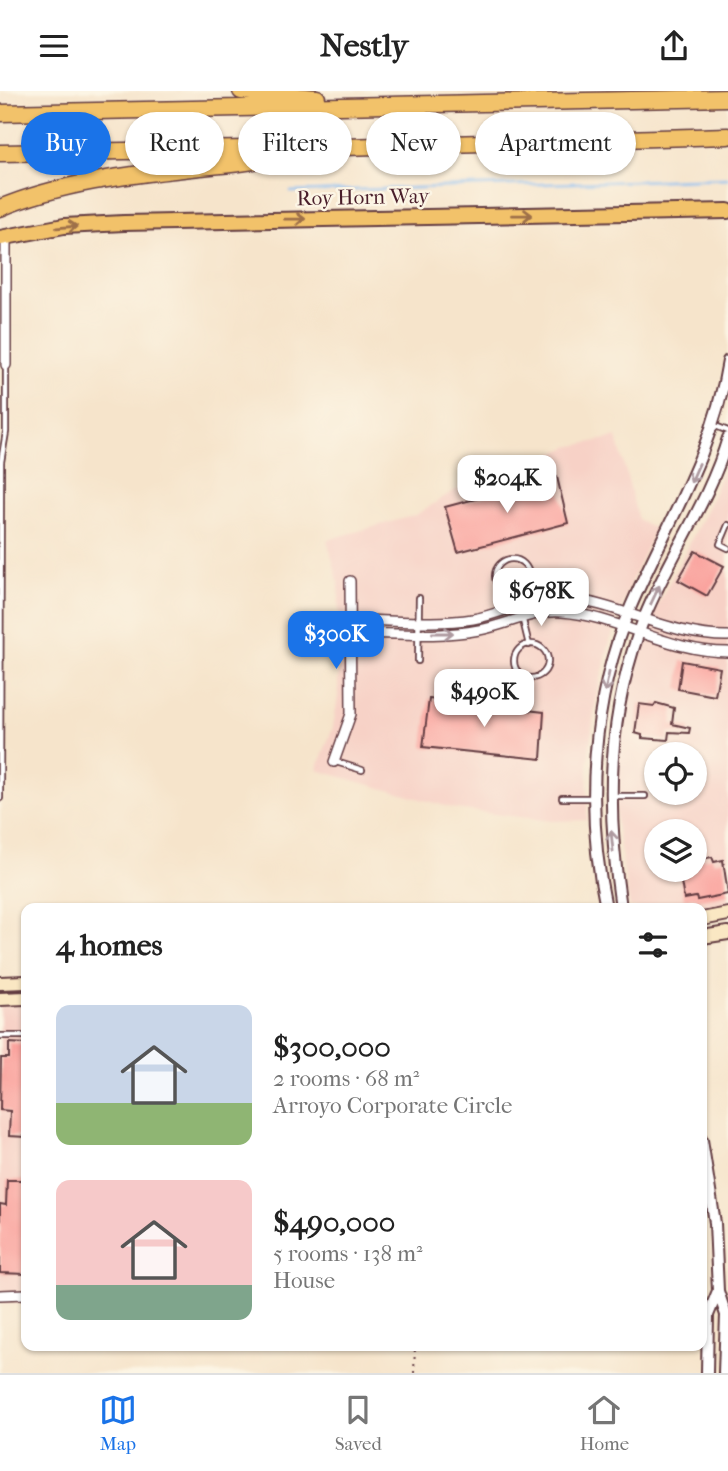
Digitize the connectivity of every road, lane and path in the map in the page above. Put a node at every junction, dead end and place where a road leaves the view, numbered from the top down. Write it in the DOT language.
graph roads {
  1 [pos="242,91"];
  2 [pos="728,98"];
  3 [pos="421,106"];
  4 [pos="0,113"];
  5 [pos="728,136"];
  6 [pos="352,147"];
  7 [pos="238,149"];
  8 [pos="0,153"];
  9 [pos="238,165"];
  10 [pos="0,208"];
  11 [pos="728,211"];
  12 [pos="3,237"];
  13 [pos="728,361"];
  14 [pos="6,365"];
  15 [pos="3,411"];
  16 [pos="713,425"];
  17 [pos="728,431"];
  18 [pos="728,438"];
  19 [pos="728,525"];
  20 [pos="728,548"];
  21 [pos="350,582"];
  22 [pos="516,592"];
  23 [pos="419,598"];
  24 [pos="520,604"];
  25 [pos="628,615"];
  26 [pos="522,617"];
  27 [pos="644,619"];
  28 [pos="350,620"];
  29 [pos="419,620"];
  30 [pos="623,629"];
  31 [pos="350,633"];
  32 [pos="418,633"];
  33 [pos="639,634"];
  34 [pos="728,636"];
  35 [pos="528,645"];
  36 [pos="728,652"];
  37 [pos="418,661"];
  38 [pos="529,678"];
  39 [pos="527,691"];
  40 [pos="334,762"];
  41 [pos="362,770"];
  42 [pos="0,791"];
  43 [pos="610,796"];
  44 [pos="644,796"];
  45 [pos="562,798"];
  46 [pos="595,798"];
  47 [pos="0,799"];
  48 [pos="605,903"];
  49 [pos="620,903"];
  50 [pos="728,914"];
  51 [pos="707,918"];
  52 [pos="728,933"];
  53 [pos="707,936"];
  54 [pos="21,982"];
  55 [pos="0,983"];
  56 [pos="21,998"];
  57 [pos="0,999"];
  58 [pos="0,1036"];
  59 [pos="21,1036"];
  60 [pos="707,1172"];
  61 [pos="723,1291"];
  62 [pos="21,1294"];
  63 [pos="0,1295"];
  64 [pos="415,1351"];
  65 [pos="415,1373"];
  66 [pos="707,1373"];
  67 [pos="724,1373"];
  1 -- 3 [label="highway"];
  2 -- 3 [label="highway"];
  3 -- 4 [label="highway"];
  5 -- 6 [label="highway"];
  7 -- 8 [label="highway"];
  9 -- 10 [label="highway"];
  12 -- 11 [label="main road, Roy Horn Way, one-way"];
  12 -- 14 [label="street"];
  13 -- 16 [label="street"];
  14 -- 15 [label="lane"];
  15 -- 42 [label="lane"];
  16 -- 17 [label="lane"];
  16 -- 25 [label="street, one-way"];
  27 -- 18 [label="street, one-way"];
  19 -- 20 [label="lane"];
  21 -- 28 [label="street"];
  22 -- 22 [label="lane"];
  22 -- 24 [label="lane"];
  23 -- 29 [label="lane"];
  24 -- 25 [label="street"];
  24 -- 26 [label="lane"];
  24 -- 29 [label="street"];
  25 -- 27 [label="street"];
  25 -- 30 [label="street"];
  26 -- 30 [label="street"];
  32 -- 26 [label="street, one-way"];
  26 -- 35 [label="lane"];
  27 -- 33 [label="street"];
  27 -- 34 [label="street"];
  28 -- 29 [label="street"];
  28 -- 31 [label="street"];
  29 -- 32 [label="lane"];
  30 -- 33 [label="street"];
  30 -- 46 [label="street, one-way"];
  31 -- 32 [label="street"];
  31 -- 40 [label="street"];
  32 -- 37 [label="lane"];
  33 -- 36 [label="street"];
  33 -- 43 [label="street"];
  35 -- 38 [label="lane"];
  35 -- 38 [label="lane"];
  38 -- 39 [label="lane"];
  40 -- 41 [label="lane"];
  42 -- 47 [label="lane"];
  43 -- 44 [label="lane"];
  49 -- 43 [label="street, one-way"];
  45 -- 46 [label="lane"];
  46 -- 48 [label="street"];
  50 -- 51 [label="main road"];
  52 -- 53 [label="main road"];
  54 -- 55 [label="main road"];
  56 -- 57 [label="main road"];
  58 -- 59 [label="lane"];
  60 -- 61 [label="street"];
  61 -- 66 [label="street"];
  61 -- 67 [label="street"];
  62 -- 63 [label="street"];
  64 -- 65 [label="path"];
}
